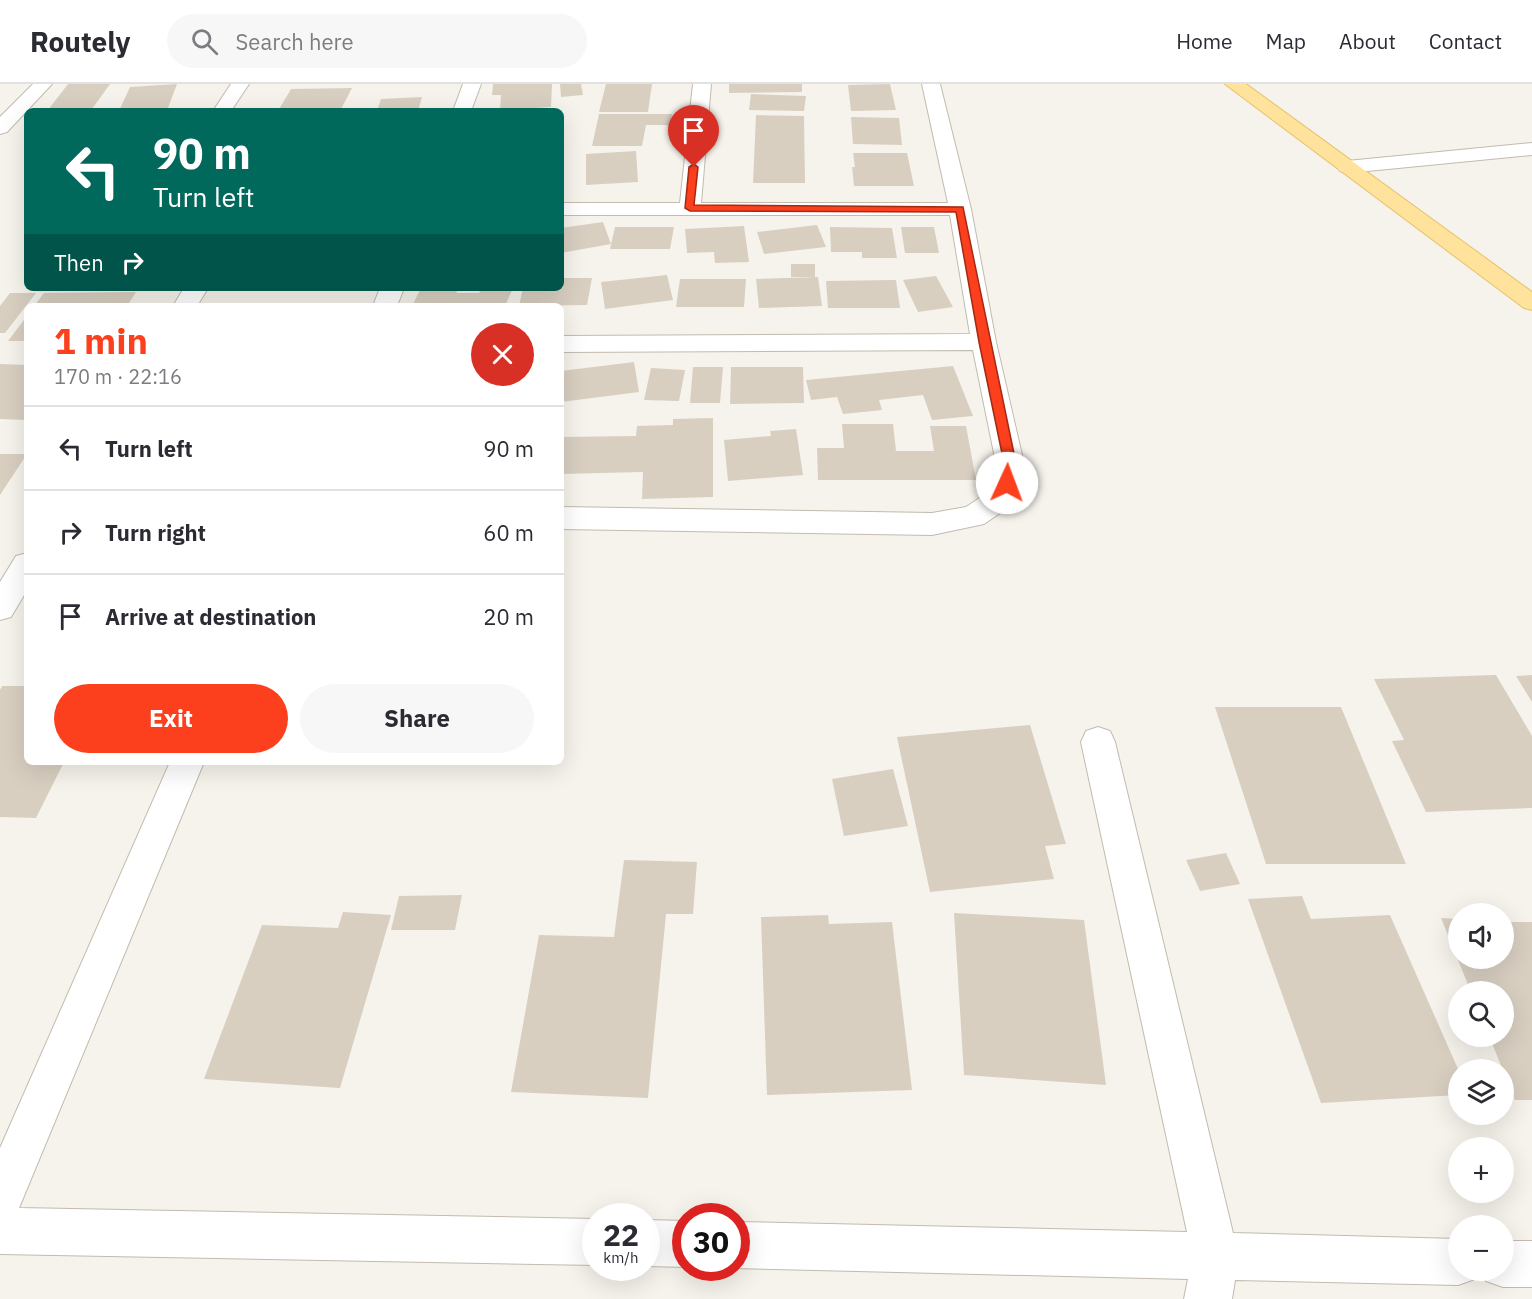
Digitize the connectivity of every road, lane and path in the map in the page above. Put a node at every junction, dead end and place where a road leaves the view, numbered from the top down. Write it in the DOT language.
graph roads {
  1 [pos="43,84"];
  2 [pos="240,84"];
  3 [pos="472,84"];
  4 [pos="702,84"];
  5 [pos="932,84"];
  6 [pos="1234,84"];
  7 [pos="224,108"];
  8 [pos="463,108"];
  9 [pos="0,128"];
  10 [pos="1532,149"];
  11 [pos="1347,167"];
  12 [pos="690,208"];
  13 [pos="564,209"];
  14 [pos="960,209"];
  15 [pos="1532,303"];
  16 [pos="984,342"];
  17 [pos="564,344"];
  18 [pos="564,518"];
  19 [pos="24,569"];
  20 [pos="0,610"];
  21 [pos="24,612"];
  22 [pos="1098,742"];
  23 [pos="186,765"];
  24 [pos="0,1200"];
  25 [pos="0,1231"];
  26 [pos="582,1242"];
  27 [pos="750,1246"];
  28 [pos="1448,1263"];
  29 [pos="1514,1263"];
  30 [pos="1532,1264"];
  31 [pos="1212,1277"];
  1 -- 9 [label="street"];
  2 -- 7 [label="street"];
  3 -- 8 [label="street"];
  4 -- 12 [label="street"];
  5 -- 14 [label="street"];
  6 -- 11 [label="main road"];
  10 -- 11 [label="street"];
  11 -- 15 [label="main road"];
  12 -- 13 [label="street"];
  12 -- 14 [label="street"];
  14 -- 16 [label="street"];
  16 -- 17 [label="street"];
  16 -- 18 [label="street"];
  19 -- 20 [label="street"];
  20 -- 21 [label="street"];
  22 -- 31 [label="street"];
  23 -- 24 [label="street"];
  25 -- 26 [label="street"];
  27 -- 31 [label="street"];
  28 -- 31 [label="street"];
  29 -- 30 [label="street"];
}
